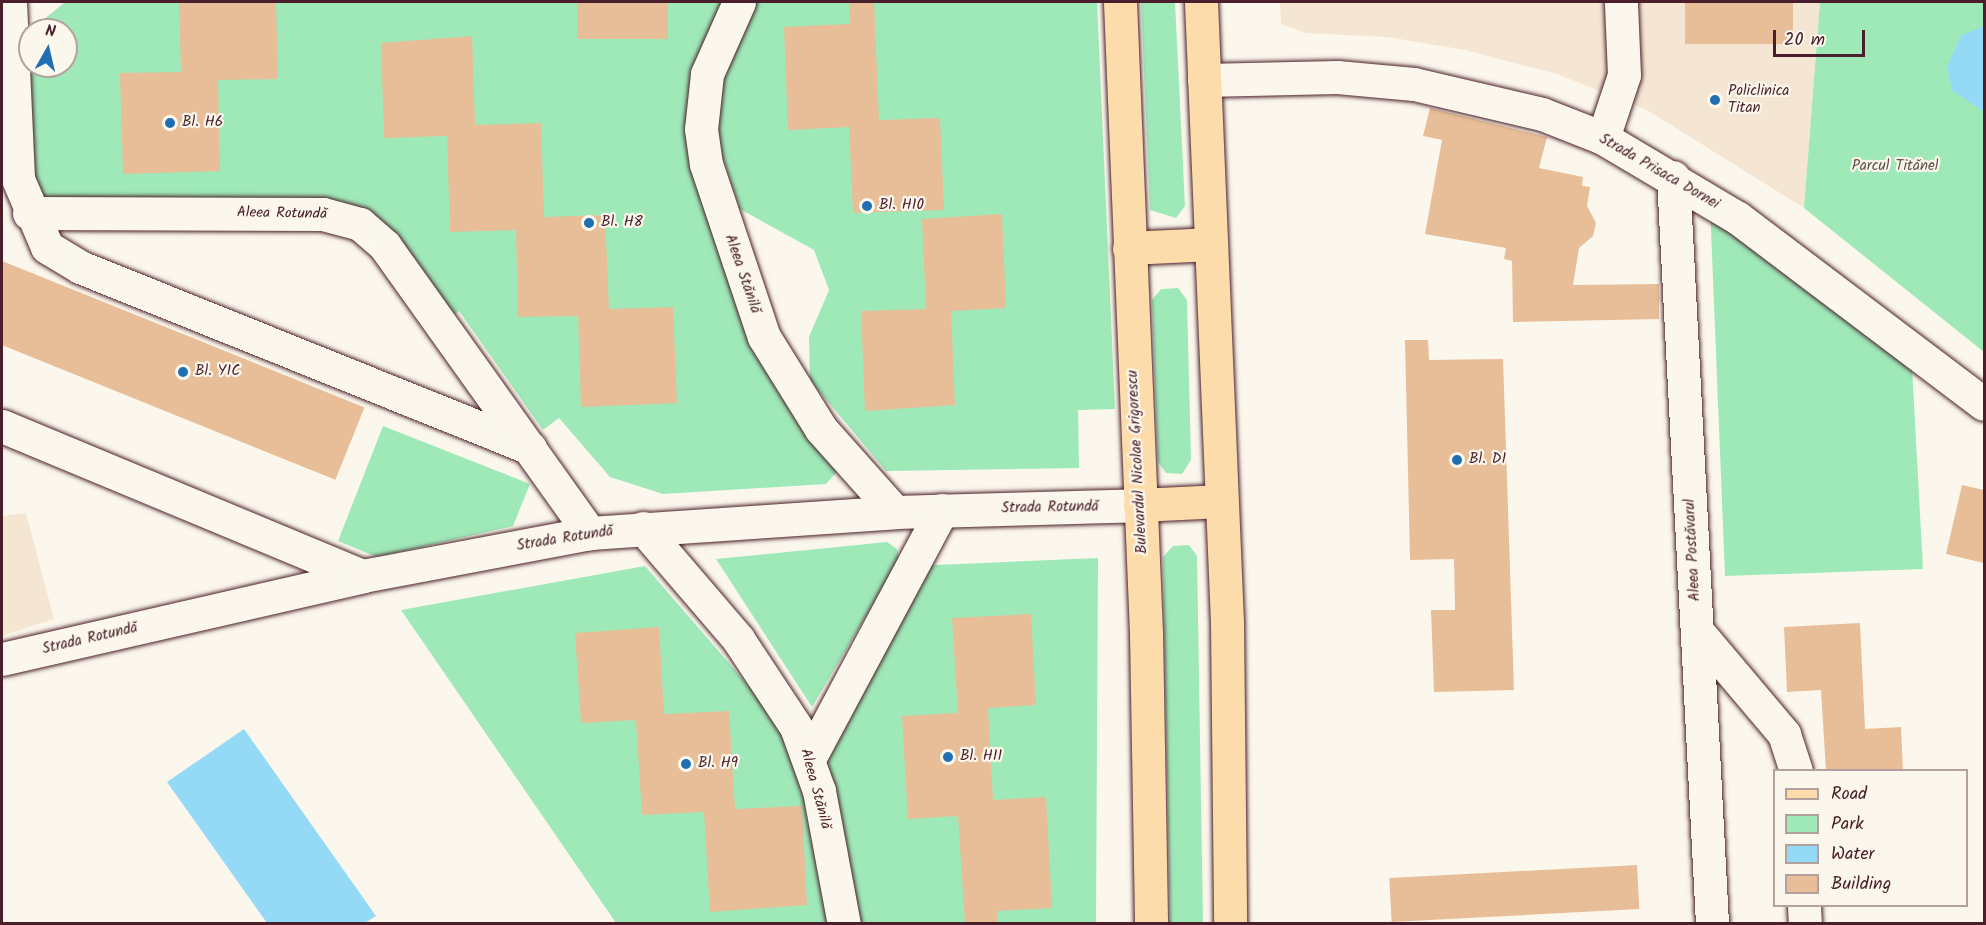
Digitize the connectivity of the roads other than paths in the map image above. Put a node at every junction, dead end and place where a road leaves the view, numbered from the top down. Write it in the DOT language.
graph roads {
  1 [pos="10,2"];
  2 [pos="739,2"];
  3 [pos="1120,2"];
  4 [pos="1201,2"];
  5 [pos="1621,2"];
  6 [pos="1204,80"];
  7 [pos="1603,138"];
  8 [pos="1673,177"];
  9 [pos="28,213"];
  10 [pos="1211,244"];
  11 [pos="1130,248"];
  12 [pos="1984,404"];
  13 [pos="2,426"];
  14 [pos="530,448"];
  15 [pos="1221,501"];
  16 [pos="1140,505"];
  17 [pos="942,510"];
  18 [pos="895,512"];
  19 [pos="643,528"];
  20 [pos="590,533"];
  21 [pos="363,576"];
  22 [pos="1697,631"];
  23 [pos="2,659"];
  24 [pos="810,757"];
  25 [pos="1795,769"];
  26 [pos="1804,907"];
  27 [pos="844,924"];
  28 [pos="1151,924"];
  29 [pos="1230,924"];
  30 [pos="1712,924"];
  31 [pos="1805,924"];
  1 -- 9 [label="street"];
  2 -- 18 [label="street, Aleea Stănilă"];
  3 -- 11 [label="main road, Bulevardul Nicolae Grigorescu"];
  4 -- 6 [label="main road"];
  5 -- 7 [label="street"];
  6 -- 7 [label="street, Strada Prisaca Dornei"];
  6 -- 10 [label="main road"];
  7 -- 8 [label="street, Strada Prisaca Dornei"];
  8 -- 12 [label="street, Strada Prisaca Dornei"];
  8 -- 22 [label="street, Aleea Postăvarul"];
  9 -- 14 [label="street"];
  9 -- 14 [label="street, Aleea Rotundă"];
  10 -- 11 [label="main road"];
  10 -- 15 [label="main road"];
  11 -- 16 [label="main road, Bulevardul Nicolae Grigorescu"];
  13 -- 21 [label="street"];
  14 -- 20 [label="street, Aleea Rotundă"];
  15 -- 16 [label="main road"];
  15 -- 29 [label="main road"];
  16 -- 17 [label="street, Strada Rotundă"];
  16 -- 28 [label="main road, Bulevardul Nicolae Grigorescu"];
  17 -- 18 [label="street, Strada Rotundă"];
  17 -- 24 [label="street"];
  18 -- 19 [label="street, Strada Rotundă"];
  19 -- 20 [label="street, Strada Rotundă"];
  19 -- 24 [label="street, Aleea Stănilă"];
  20 -- 21 [label="street, Strada Rotundă"];
  21 -- 23 [label="street, Strada Rotundă"];
  22 -- 25 [label="street"];
  22 -- 30 [label="street, Aleea Postăvarul"];
  24 -- 27 [label="street, Aleea Stănilă"];
  26 -- 31 [label="street"];
}
